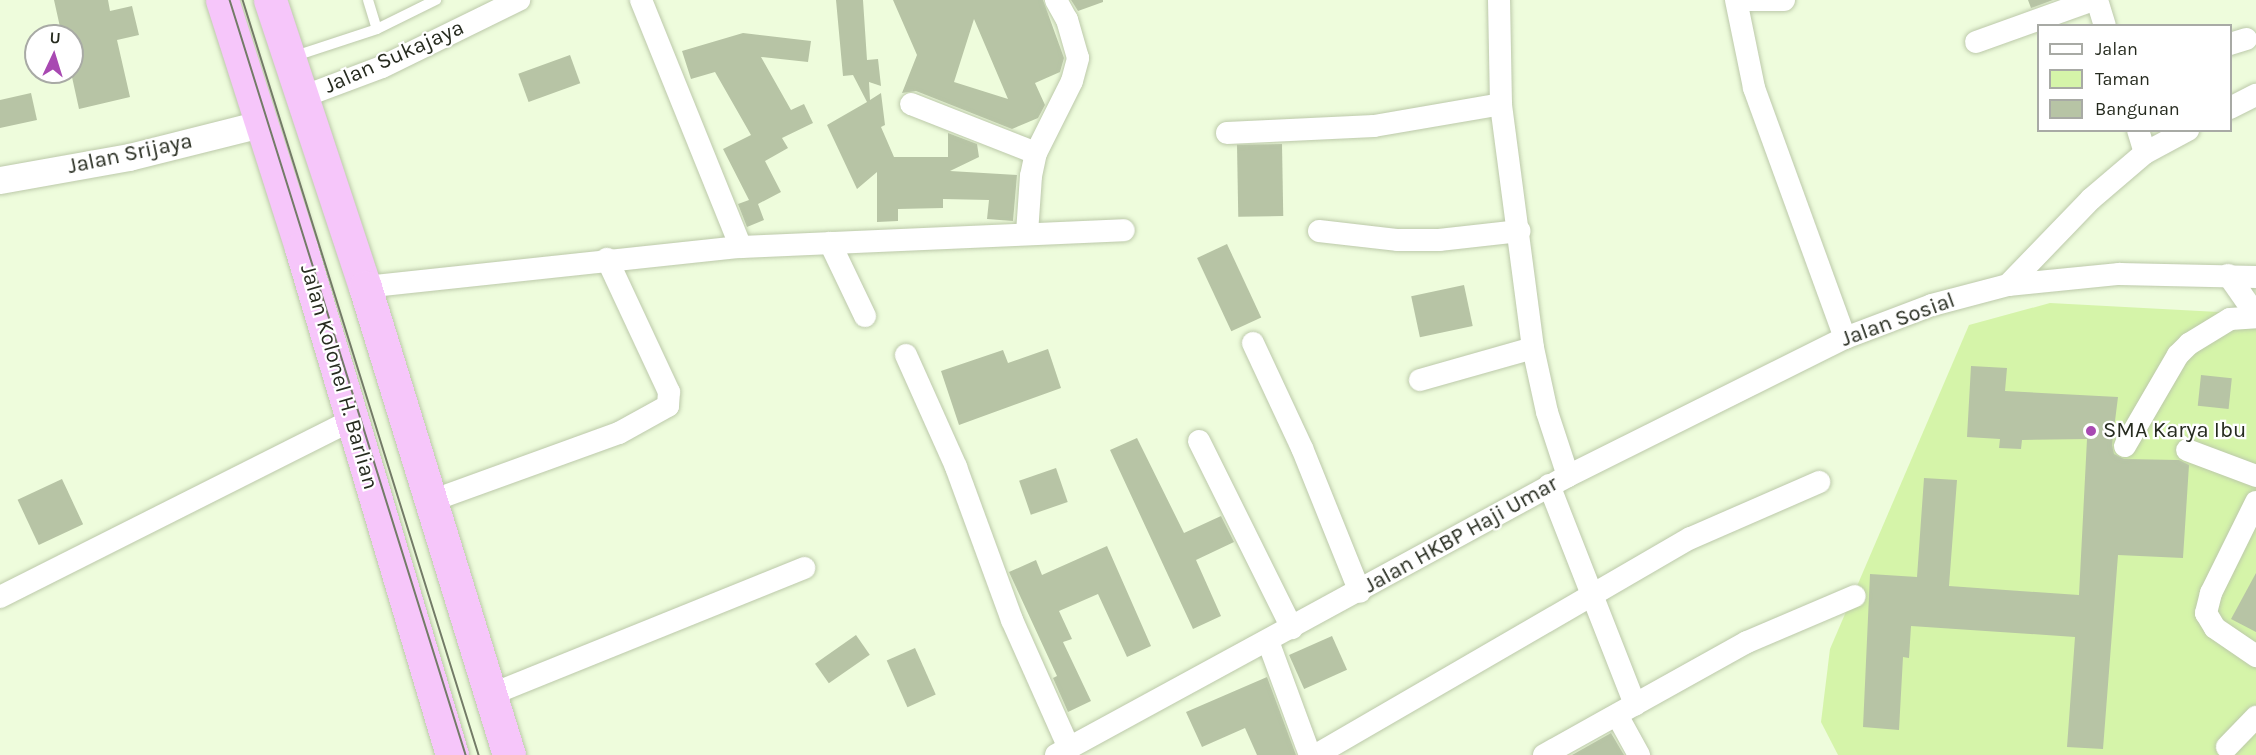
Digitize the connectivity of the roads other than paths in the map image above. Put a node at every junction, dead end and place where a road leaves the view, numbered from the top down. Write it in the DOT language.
graph roads {
  1 [pos="222,0"];
  2 [pos="270,0"];
  3 [pos="368,0"];
  4 [pos="436,0"];
  5 [pos="519,0"];
  6 [pos="641,0"];
  7 [pos="1056,0"];
  8 [pos="1499,0"];
  9 [pos="1738,0"];
  10 [pos="1785,0"];
  11 [pos="2095,0"];
  12 [pos="417,5"];
  13 [pos="2104,24"];
  14 [pos="377,29"];
  15 [pos="1976,42"];
  16 [pos="289,58"];
  17 [pos="2256,95"];
  18 [pos="302,97"];
  19 [pos="911,104"];
  20 [pos="1501,104"];
  21 [pos="2232,107"];
  22 [pos="260,124"];
  23 [pos="2139,132"];
  24 [pos="2184,132"];
  25 [pos="1227,133"];
  26 [pos="1036,153"];
  27 [pos="2145,153"];
  28 [pos="0,180"];
  29 [pos="1124,230"];
  30 [pos="1319,231"];
  31 [pos="1519,231"];
  32 [pos="1027,233"];
  33 [pos="830,243"];
  34 [pos="741,247"];
  35 [pos="607,259"];
  36 [pos="2228,275"];
  37 [pos="2256,277"];
  38 [pos="2008,285"];
  39 [pos="365,287"];
  40 [pos="865,316"];
  41 [pos="2256,316"];
  42 [pos="1845,338"];
  43 [pos="1253,342"];
  44 [pos="1533,348"];
  45 [pos="906,355"];
  46 [pos="1420,380"];
  47 [pos="352,420"];
  48 [pos="1199,441"];
  49 [pos="2125,446"];
  50 [pos="2187,450"];
  51 [pos="2256,476"];
  52 [pos="1558,480"];
  53 [pos="1819,482"];
  54 [pos="431,501"];
  55 [pos="2256,502"];
  56 [pos="804,568"];
  57 [pos="1360,592"];
  58 [pos="1593,593"];
  59 [pos="1855,596"];
  60 [pos="0,597"];
  61 [pos="1292,628"];
  62 [pos="1268,641"];
  63 [pos="2256,656"];
  64 [pos="490,695"];
  65 [pos="1626,710"];
  66 [pos="2256,717"];
  67 [pos="2227,747"];
  68 [pos="1062,751"];
  69 [pos="453,755"];
  70 [pos="509,755"];
  71 [pos="1310,755"];
  72 [pos="1316,755"];
  73 [pos="1544,755"];
  74 [pos="1639,755"];
  1 -- 22 [label="highway, Jalan Kolonel H. Barlian"];
  2 -- 16 [label="highway"];
  3 -- 14 [label="lane"];
  4 -- 12 [label="lane"];
  5 -- 18 [label="street, Jalan Sukajaya"];
  6 -- 34 [label="street"];
  7 -- 26 [label="street"];
  8 -- 20 [label="street, Jalan HKBP Haji Umar"];
  9 -- 10 [label="street"];
  9 -- 42 [label="street"];
  11 -- 13 [label="street"];
  11 -- 15 [label="street"];
  12 -- 14 [label="lane"];
  14 -- 16 [label="lane"];
  16 -- 18 [label="highway"];
  17 -- 21 [label="street"];
  18 -- 39 [label="highway"];
  19 -- 26 [label="street"];
  20 -- 25 [label="street"];
  20 -- 31 [label="street, Jalan HKBP Haji Umar"];
  22 -- 28 [label="street, Jalan Srijaya"];
  22 -- 47 [label="highway, Jalan Kolonel H. Barlian"];
  23 -- 27 [label="street"];
  24 -- 27 [label="street"];
  26 -- 32 [label="street"];
  27 -- 38 [label="street"];
  29 -- 32 [label="street"];
  30 -- 31 [label="street"];
  31 -- 44 [label="street, Jalan HKBP Haji Umar"];
  32 -- 33 [label="street"];
  33 -- 34 [label="street"];
  33 -- 40 [label="street"];
  34 -- 35 [label="street"];
  35 -- 39 [label="street"];
  35 -- 54 [label="street"];
  36 -- 37 [label="street, Jalan Sosial"];
  36 -- 38 [label="street, Jalan Sosial"];
  36 -- 41 [label="street"];
  38 -- 42 [label="street, Jalan Sosial"];
  39 -- 54 [label="highway"];
  41 -- 49 [label="street"];
  42 -- 52 [label="street, Jalan Sosial"];
  43 -- 57 [label="street"];
  44 -- 46 [label="street"];
  44 -- 52 [label="street, Jalan HKBP Haji Umar"];
  45 -- 68 [label="street"];
  47 -- 60 [label="street"];
  47 -- 69 [label="highway, Jalan Kolonel H. Barlian"];
  48 -- 61 [label="street"];
  50 -- 51 [label="street"];
  52 -- 57 [label="street, Jalan HKBP Haji Umar"];
  52 -- 58 [label="street"];
  53 -- 58 [label="street"];
  54 -- 64 [label="highway"];
  55 -- 63 [label="street"];
  56 -- 64 [label="street"];
  57 -- 61 [label="street, Jalan HKBP Haji Umar"];
  58 -- 65 [label="street"];
  58 -- 72 [label="street"];
  59 -- 65 [label="street"];
  61 -- 62 [label="street, Jalan HKBP Haji Umar"];
  62 -- 68 [label="street, Jalan HKBP Haji Umar"];
  62 -- 71 [label="street"];
  64 -- 70 [label="highway"];
  65 -- 73 [label="street"];
  65 -- 74 [label="street"];
  66 -- 67 [label="street"];
}
